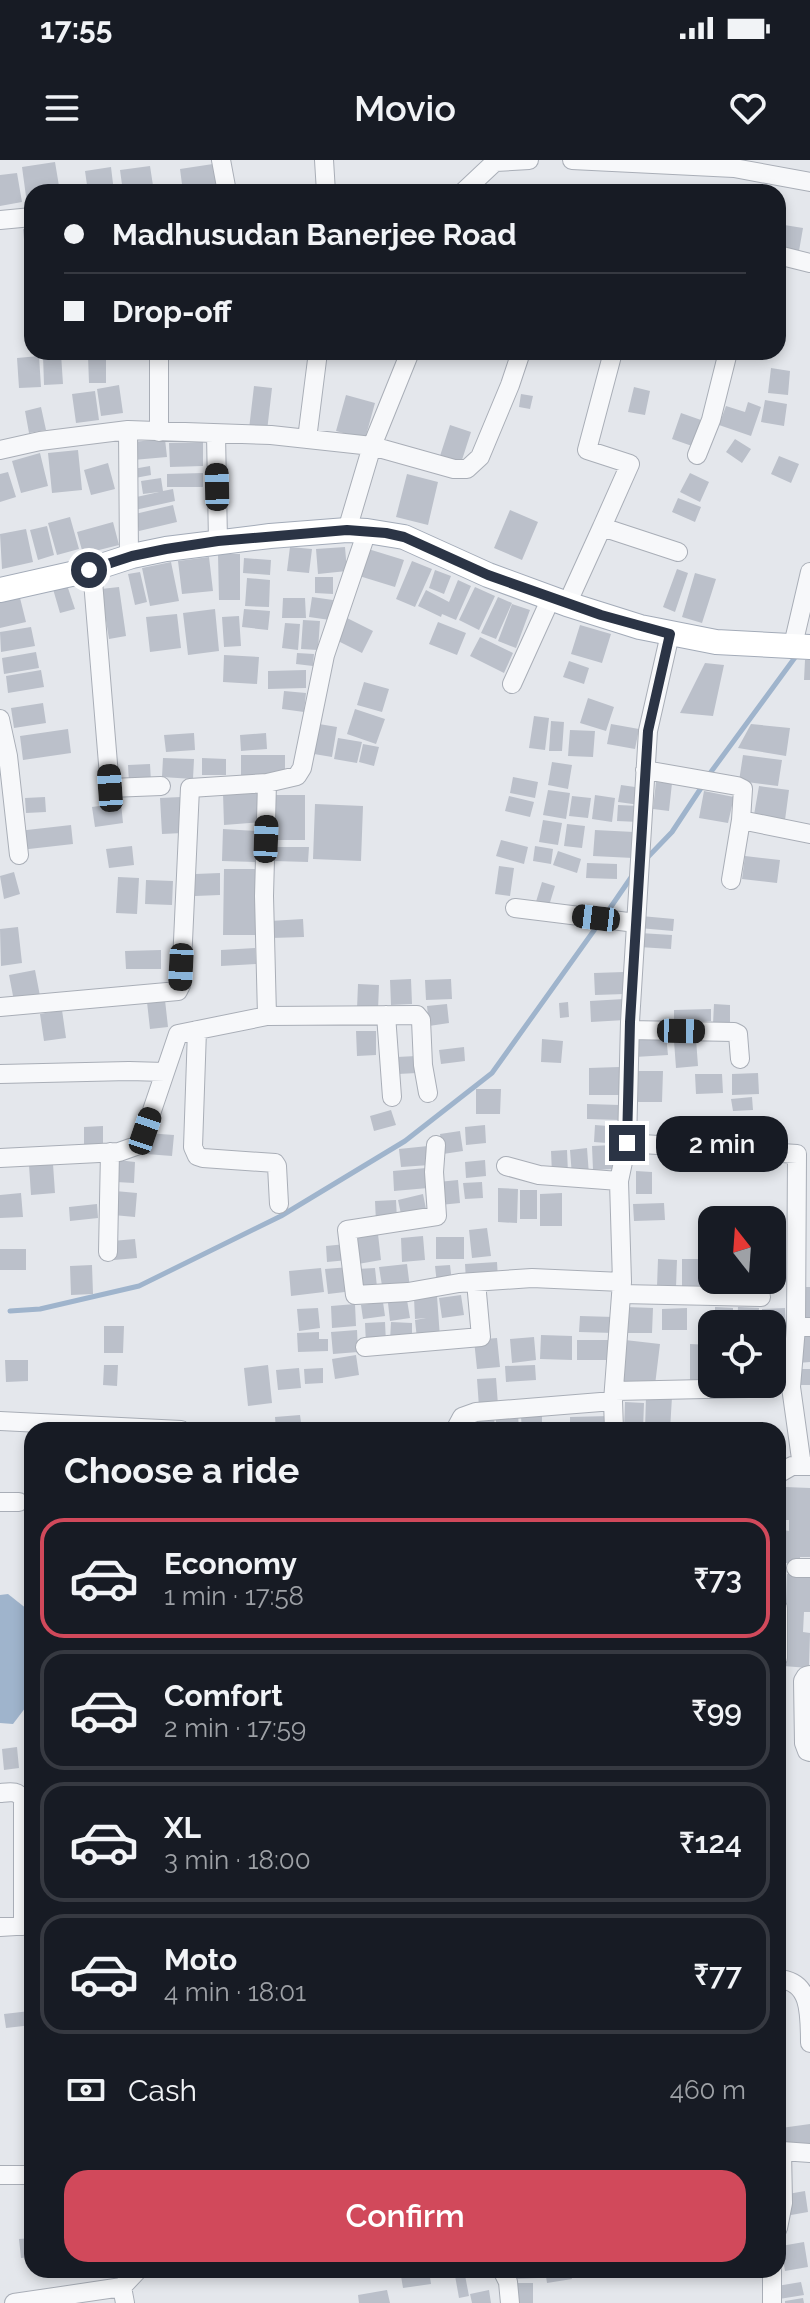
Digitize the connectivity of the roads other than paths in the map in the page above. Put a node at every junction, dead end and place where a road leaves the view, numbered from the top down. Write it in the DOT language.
graph roads {
  1 [pos="221,160"];
  2 [pos="324,160"];
  3 [pos="529,160"];
  4 [pos="572,160"];
  5 [pos="810,182"];
  6 [pos="226,184"];
  7 [pos="326,184"];
  8 [pos="472,184"];
  9 [pos="24,218"];
  10 [pos="0,220"];
  11 [pos="786,257"];
  12 [pos="810,263"];
  13 [pos="159,360"];
  14 [pos="317,360"];
  15 [pos="407,360"];
  16 [pos="518,360"];
  17 [pos="611,360"];
  18 [pos="726,360"];
  19 [pos="128,430"];
  20 [pos="159,432"];
  21 [pos="216,434"];
  22 [pos="307,439"];
  23 [pos="372,446"];
  24 [pos="0,450"];
  25 [pos="697,455"];
  26 [pos="602,527"];
  27 [pos="357,530"];
  28 [pos="218,541"];
  29 [pos="678,552"];
  30 [pos="129,557"];
  31 [pos="92,569"];
  32 [pos="810,572"];
  33 [pos="0,590"];
  34 [pos="559,601"];
  35 [pos="670,634"];
  36 [pos="796,645"];
  37 [pos="512,684"];
  38 [pos="0,719"];
  39 [pos="645,770"];
  40 [pos="267,783"];
  41 [pos="161,786"];
  42 [pos="741,820"];
  43 [pos="810,834"];
  44 [pos="19,855"];
  45 [pos="731,880"];
  46 [pos="515,908"];
  47 [pos="636,923"];
  48 [pos="0,1007"];
  49 [pos="386,1015"];
  50 [pos="267,1016"];
  51 [pos="197,1030"];
  52 [pos="630,1030"];
  53 [pos="740,1059"];
  54 [pos="165,1072"];
  55 [pos="0,1074"];
  56 [pos="428,1093"];
  57 [pos="392,1097"];
  58 [pos="627,1143"];
  59 [pos="436,1145"];
  60 [pos="110,1152"];
  61 [pos="803,1154"];
  62 [pos="0,1158"];
  63 [pos="506,1166"];
  64 [pos="619,1181"];
  65 [pos="279,1204"];
  66 [pos="108,1252"];
  67 [pos="476,1282"];
  68 [pos="622,1288"];
  69 [pos="761,1297"];
  70 [pos="803,1327"];
  71 [pos="365,1347"];
  72 [pos="698,1391"];
  73 [pos="614,1396"];
  74 [pos="0,1421"];
  75 [pos="459,1422"];
  76 [pos="614,1422"];
  77 [pos="24,1423"];
  78 [pos="806,1466"];
  79 [pos="786,1469"];
  80 [pos="0,1502"];
  81 [pos="19,1502"];
  82 [pos="810,1675"];
  83 [pos="810,1752"];
  84 [pos="0,1793"];
  85 [pos="24,1825"];
  86 [pos="24,1926"];
  87 [pos="0,1927"];
  88 [pos="786,1980"];
  89 [pos="810,2043"];
  90 [pos="786,2151"];
  91 [pos="810,2153"];
  92 [pos="0,2175"];
  93 [pos="24,2175"];
  94 [pos="506,2278"];
  95 [pos="772,2278"];
  96 [pos="124,2295"];
  97 [pos="14,2303"];
  98 [pos="510,2303"];
  99 [pos="772,2303"];
  1 -- 6 [label="street"];
  2 -- 7 [label="street"];
  3 -- 8 [label="street"];
  4 -- 5 [label="street"];
  9 -- 10 [label="street"];
  11 -- 12 [label="street"];
  13 -- 20 [label="street"];
  14 -- 22 [label="street"];
  15 -- 23 [label="street"];
  16 -- 23 [label="street"];
  17 -- 26 [label="street"];
  18 -- 25 [label="street"];
  19 -- 20 [label="street"];
  19 -- 24 [label="street"];
  19 -- 30 [label="street"];
  20 -- 21 [label="street"];
  21 -- 22 [label="street"];
  21 -- 28 [label="street"];
  22 -- 23 [label="street"];
  23 -- 27 [label="street"];
  26 -- 29 [label="street"];
  26 -- 34 [label="street"];
  27 -- 28 [label="main road"];
  27 -- 34 [label="main road"];
  27 -- 40 [label="street"];
  28 -- 30 [label="main road"];
  30 -- 31 [label="main road"];
  31 -- 33 [label="main road"];
  31 -- 41 [label="street"];
  32 -- 36 [label="street"];
  34 -- 35 [label="main road"];
  34 -- 37 [label="street"];
  35 -- 36 [label="main road"];
  35 -- 39 [label="street"];
  38 -- 44 [label="street"];
  39 -- 42 [label="street"];
  39 -- 47 [label="street"];
  40 -- 48 [label="street"];
  40 -- 50 [label="street"];
  42 -- 43 [label="street"];
  42 -- 45 [label="street"];
  46 -- 47 [label="street"];
  47 -- 52 [label="street"];
  49 -- 50 [label="street"];
  49 -- 56 [label="street"];
  49 -- 57 [label="street"];
  50 -- 51 [label="street"];
  51 -- 54 [label="street"];
  51 -- 65 [label="street"];
  52 -- 53 [label="street"];
  52 -- 58 [label="street"];
  54 -- 55 [label="street"];
  54 -- 60 [label="street"];
  58 -- 61 [label="street"];
  58 -- 64 [label="street"];
  59 -- 67 [label="street"];
  60 -- 62 [label="street"];
  60 -- 66 [label="street"];
  61 -- 70 [label="street"];
  63 -- 64 [label="street"];
  64 -- 68 [label="street"];
  67 -- 68 [label="street"];
  67 -- 71 [label="street"];
  68 -- 69 [label="street"];
  68 -- 73 [label="street"];
  70 -- 78 [label="street"];
  72 -- 73 [label="street"];
  73 -- 75 [label="street"];
  73 -- 76 [label="street"];
  74 -- 77 [label="street"];
  78 -- 79 [label="street"];
  80 -- 81 [label="street"];
  82 -- 83 [label="street"];
  84 -- 85 [label="street"];
  86 -- 87 [label="street"];
  88 -- 89 [label="street"];
  90 -- 91 [label="street"];
  92 -- 93 [label="street"];
  94 -- 98 [label="street"];
  95 -- 99 [label="street"];
  96 -- 97 [label="street"];
}
